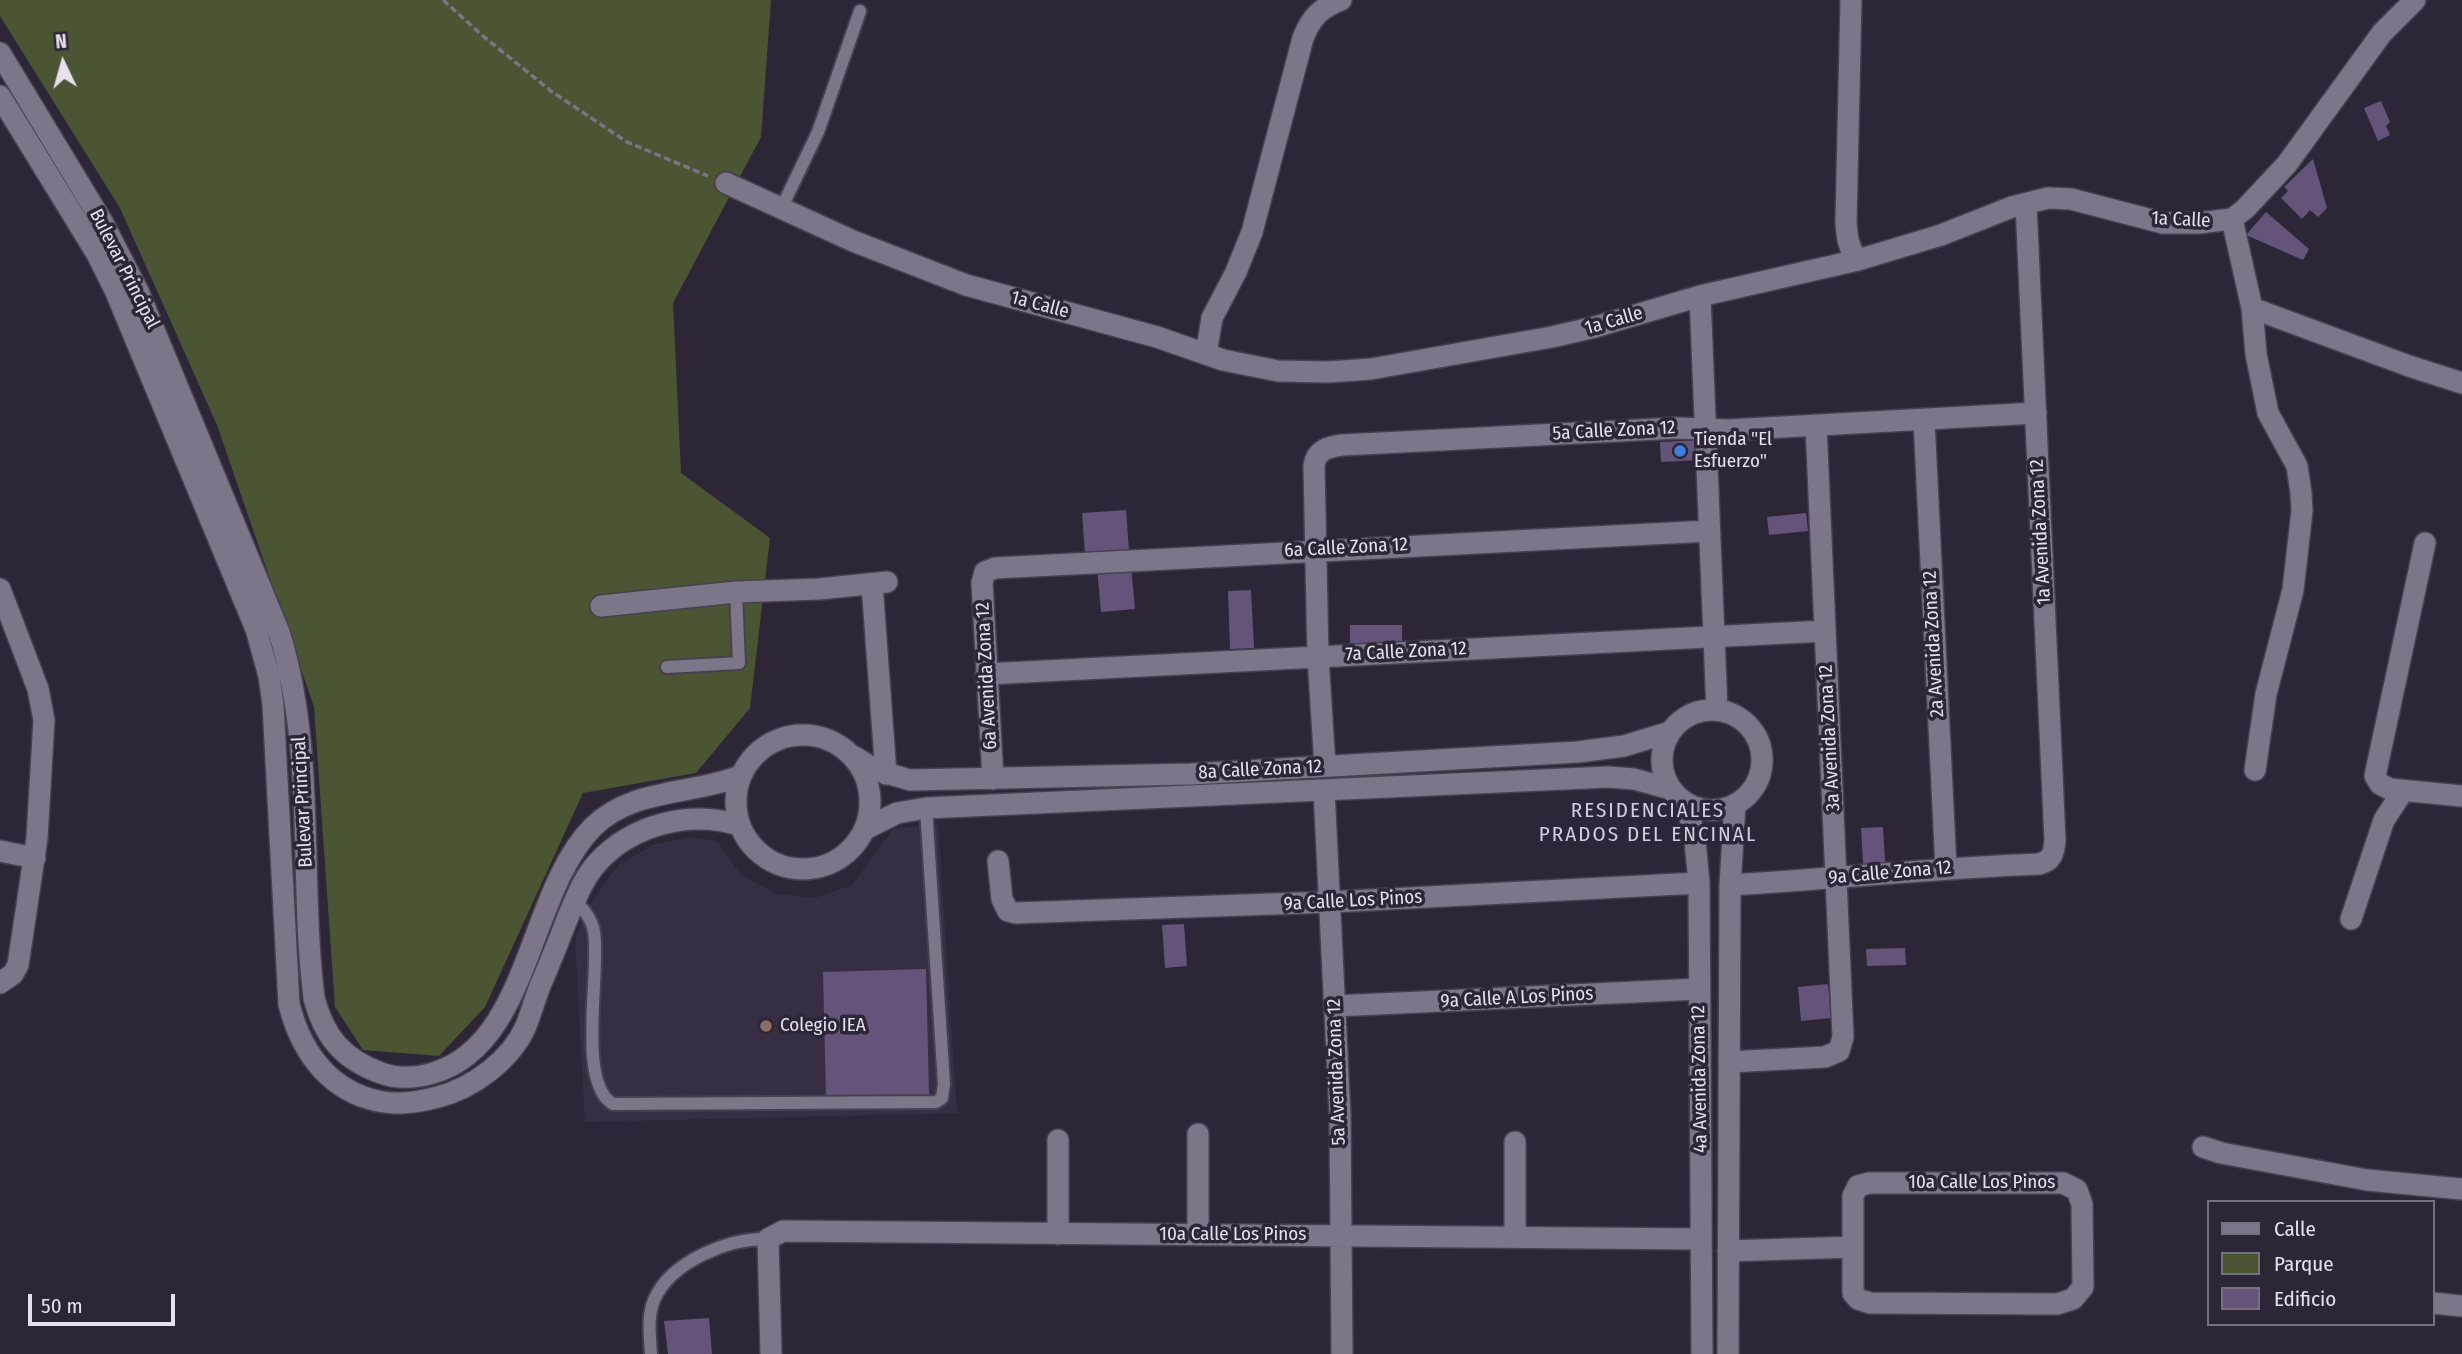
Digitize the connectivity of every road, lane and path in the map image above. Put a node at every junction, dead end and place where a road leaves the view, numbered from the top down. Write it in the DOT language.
graph roads {
  1 [pos="443,0"];
  2 [pos="1341,0"];
  3 [pos="1851,0"];
  4 [pos="2415,0"];
  5 [pos="860,12"];
  6 [pos="0,53"];
  7 [pos="0,96"];
  8 [pos="726,183"];
  9 [pos="2026,204"];
  10 [pos="781,209"];
  11 [pos="2232,219"];
  12 [pos="1858,260"];
  13 [pos="1700,296"];
  14 [pos="2252,308"];
  15 [pos="1206,354"];
  16 [pos="2462,383"];
  17 [pos="2036,413"];
  18 [pos="1924,420"];
  19 [pos="1816,425"];
  20 [pos="1704,429"];
  21 [pos="1709,531"];
  22 [pos="2425,543"];
  23 [pos="1315,550"];
  24 [pos="985,572"];
  25 [pos="0,589"];
  26 [pos="736,592"];
  27 [pos="601,606"];
  28 [pos="1825,631"];
  29 [pos="1713,636"];
  30 [pos="1318,657"];
  31 [pos="667,667"];
  32 [pos="986,674"];
  33 [pos="1717,710"];
  34 [pos="1670,732"];
  35 [pos="853,756"];
  36 [pos="1325,766"];
  37 [pos="2255,770"];
  38 [pos="887,774"];
  39 [pos="740,776"];
  40 [pos="993,779"];
  41 [pos="1670,789"];
  42 [pos="1324,790"];
  43 [pos="2403,791"];
  44 [pos="2462,796"];
  45 [pos="1687,804"];
  46 [pos="1735,805"];
  47 [pos="926,808"];
  48 [pos="739,825"];
  49 [pos="865,830"];
  50 [pos="0,851"];
  51 [pos="35,858"];
  52 [pos="2050,860"];
  53 [pos="998,861"];
  54 [pos="1946,868"];
  55 [pos="1836,878"];
  56 [pos="1699,883"];
  57 [pos="1730,885"];
  58 [pos="575,901"];
  59 [pos="1330,902"];
  60 [pos="2351,919"];
  61 [pos="0,984"];
  62 [pos="1699,989"];
  63 [pos="1335,1006"];
  64 [pos="1729,1062"];
  65 [pos="1198,1134"];
  66 [pos="1058,1140"];
  67 [pos="1515,1142"];
  68 [pos="2203,1147"];
  69 [pos="2462,1189"];
  70 [pos="1058,1234"];
  71 [pos="1198,1235"];
  72 [pos="1341,1236"];
  73 [pos="1515,1237"];
  74 [pos="768,1239"];
  75 [pos="1701,1239"];
  76 [pos="1853,1247"];
  77 [pos="1728,1251"];
  78 [pos="2434,1303"];
  79 [pos="2462,1306"];
  80 [pos="651,1354"];
  81 [pos="771,1354"];
  82 [pos="1342,1354"];
  83 [pos="1702,1354"];
  84 [pos="1728,1354"];
  1 -- 8 [label="path"];
  2 -- 15 [label="street"];
  3 -- 12 [label="street"];
  4 -- 11 [label="street, 1a Calle"];
  5 -- 10 [label="lane"];
  6 -- 39 [label="street, Bulevar Principal"];
  7 -- 58 [label="street, Bulevar Principal"];
  8 -- 10 [label="street, 1a Calle"];
  9 -- 11 [label="street, 1a Calle"];
  9 -- 12 [label="street, 1a Calle"];
  9 -- 17 [label="street, 1a Avenida Zona 12"];
  10 -- 15 [label="street, 1a Calle"];
  11 -- 14 [label="street"];
  12 -- 13 [label="street, 1a Calle"];
  13 -- 15 [label="street, 1a Calle"];
  13 -- 20 [label="street"];
  14 -- 16 [label="street"];
  14 -- 37 [label="street"];
  17 -- 18 [label="street, 5a Calle Zona 12"];
  17 -- 52 [label="street, 1a Avenida Zona 12"];
  18 -- 19 [label="street, 5a Calle Zona 12"];
  18 -- 54 [label="street, 2a Avenida Zona 12"];
  19 -- 20 [label="street, 5a Calle Zona 12"];
  19 -- 28 [label="street, 3a Avenida Zona 12"];
  20 -- 21 [label="street"];
  20 -- 23 [label="street, 5a Calle Zona 12"];
  21 -- 23 [label="street, 6a Calle Zona 12"];
  21 -- 29 [label="street"];
  22 -- 43 [label="street"];
  23 -- 24 [label="street, 6a Calle Zona 12"];
  23 -- 30 [label="street"];
  24 -- 32 [label="street, 6a Avenida Zona 12"];
  25 -- 51 [label="street"];
  26 -- 27 [label="street"];
  26 -- 31 [label="lane"];
  26 -- 38 [label="street"];
  28 -- 29 [label="street, 7a Calle Zona 12"];
  28 -- 55 [label="street, 3a Avenida Zona 12"];
  29 -- 30 [label="street, 7a Calle Zona 12"];
  29 -- 33 [label="street"];
  30 -- 32 [label="street, 7a Calle Zona 12"];
  30 -- 36 [label="street"];
  32 -- 40 [label="street, 6a Avenida Zona 12"];
  33 -- 34 [label="street"];
  33 -- 46 [label="street"];
  34 -- 36 [label="street, 8a Calle Zona 12"];
  34 -- 41 [label="street"];
  35 -- 38 [label="street, 8a Calle Zona 12"];
  35 -- 39 [label="street"];
  35 -- 49 [label="street"];
  36 -- 40 [label="street, 8a Calle Zona 12"];
  38 -- 40 [label="street, 8a Calle Zona 12"];
  39 -- 48 [label="street"];
  41 -- 42 [label="street, 8a Calle Zona 12"];
  41 -- 45 [label="street"];
  42 -- 47 [label="street, 8a Calle Zona 12"];
  42 -- 59 [label="street, 5a Avenida Zona 12"];
  43 -- 44 [label="street"];
  43 -- 60 [label="street"];
  45 -- 46 [label="street"];
  45 -- 56 [label="street, 4a Avenida Zona 12"];
  46 -- 57 [label="street, 4a Avenida Zona 12"];
  47 -- 49 [label="street, 8a Calle Zona 12"];
  47 -- 58 [label="lane"];
  48 -- 49 [label="street"];
  48 -- 58 [label="street, Bulevar Principal"];
  50 -- 51 [label="street"];
  51 -- 61 [label="street"];
  52 -- 54 [label="street, 9a Calle Zona 12"];
  53 -- 59 [label="street, 9a Calle Los Pinos"];
  54 -- 55 [label="street, 9a Calle Zona 12"];
  55 -- 57 [label="street, 9a Calle Zona 12"];
  55 -- 64 [label="street, 3a Avenida Zona 12"];
  56 -- 59 [label="street, 9a Calle Los Pinos"];
  56 -- 62 [label="street, 4a Avenida Zona 12"];
  57 -- 64 [label="street, 4a Avenida Zona 12"];
  59 -- 63 [label="street, 5a Avenida Zona 12"];
  62 -- 63 [label="street, 9a Calle A Los Pinos"];
  62 -- 75 [label="street, 4a Avenida Zona 12"];
  63 -- 72 [label="street, 5a Avenida Zona 12"];
  64 -- 77 [label="street, 4a Avenida Zona 12"];
  65 -- 71 [label="street"];
  66 -- 70 [label="street"];
  67 -- 73 [label="street"];
  68 -- 69 [label="street"];
  70 -- 71 [label="street, 10a Calle Los Pinos"];
  70 -- 74 [label="street, 10a Calle Los Pinos"];
  71 -- 72 [label="street, 10a Calle Los Pinos"];
  72 -- 73 [label="street, 10a Calle Los Pinos"];
  72 -- 82 [label="street, 5a Avenida Zona 12"];
  73 -- 75 [label="street, 10a Calle Los Pinos"];
  74 -- 80 [label="lane"];
  74 -- 81 [label="street"];
  75 -- 83 [label="street, 4a Avenida Zona 12"];
  76 -- 76 [label="street, 10a Calle Los Pinos"];
  76 -- 77 [label="street"];
  77 -- 84 [label="street, 4a Avenida Zona 12"];
  78 -- 79 [label="street"];
}
